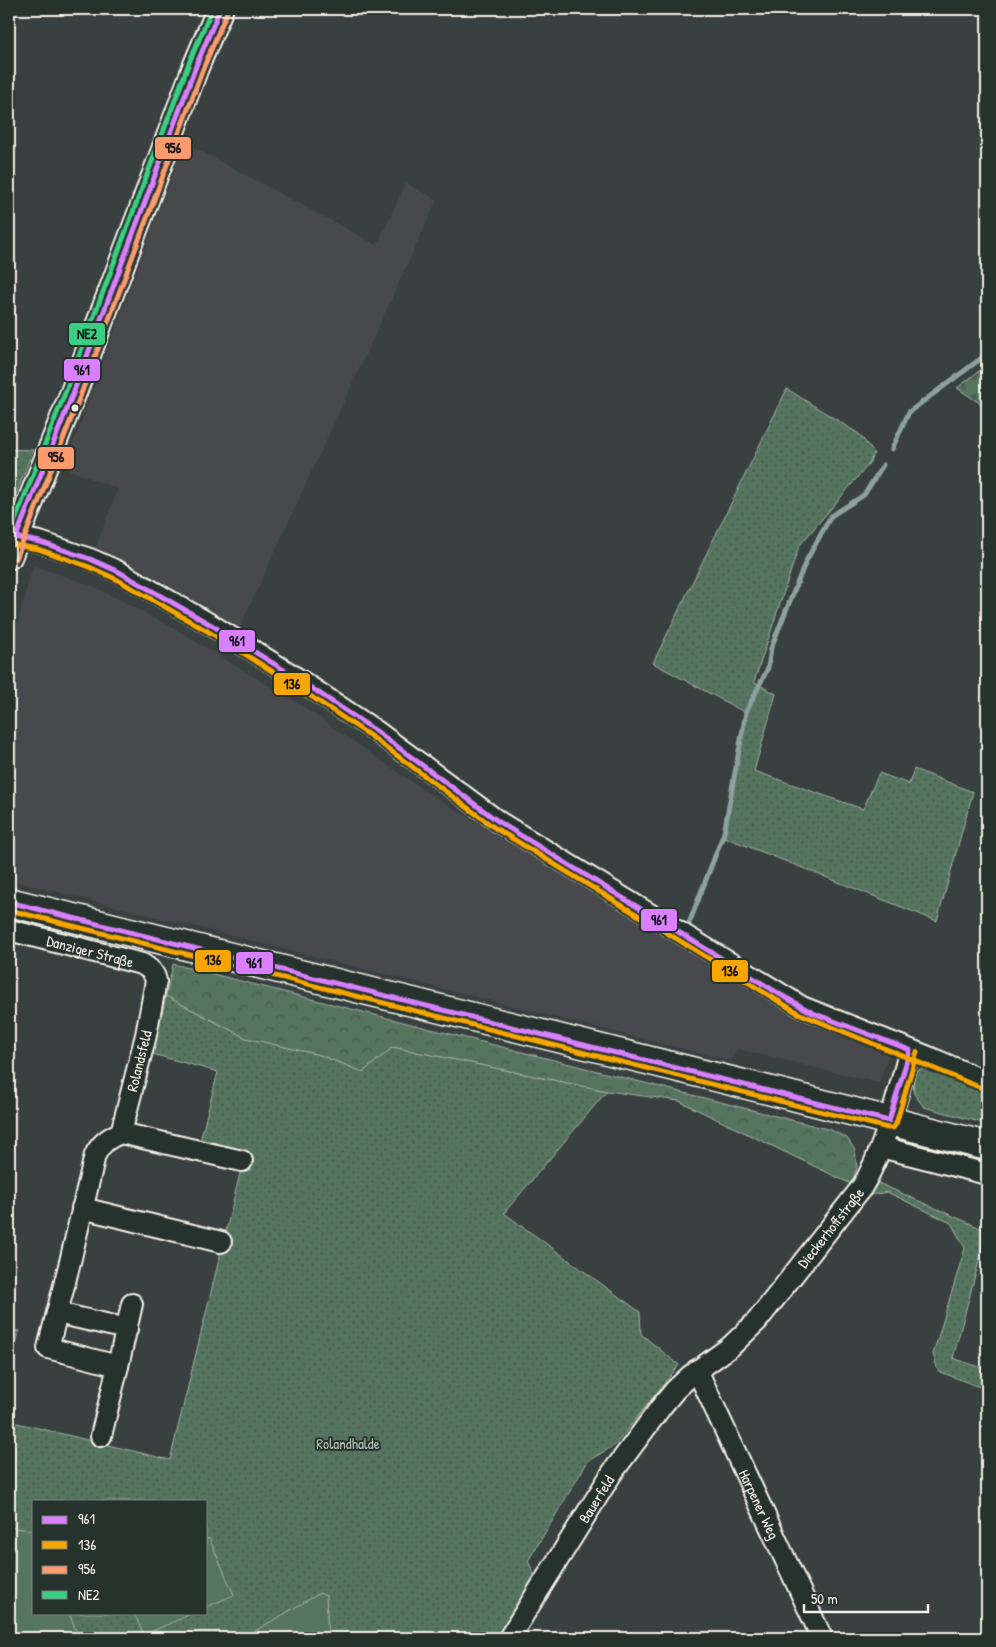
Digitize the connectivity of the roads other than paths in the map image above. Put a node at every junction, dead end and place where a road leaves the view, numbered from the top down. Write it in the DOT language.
graph roads {
  1 [pos="220,9"];
  2 [pos="11,543"];
  3 [pos="9,902"];
  4 [pos="9,930"];
  5 [pos="156,989"];
  6 [pos="910,1050"];
  7 [pos="987,1082"];
  8 [pos="889,1121"];
  9 [pos="121,1133"];
  10 [pos="982,1145"];
  11 [pos="881,1147"];
  12 [pos="242,1161"];
  13 [pos="987,1174"];
  14 [pos="82,1208"];
  15 [pos="221,1242"];
  16 [pos="132,1304"];
  17 [pos="57,1313"];
  18 [pos="126,1329"];
  19 [pos="118,1366"];
  20 [pos="697,1370"];
  21 [pos="101,1436"];
  22 [pos="509,1638"];
  23 [pos="822,1638"];
  1 -- 2 [label="street"];
  2 -- 6 [label="street"];
  3 -- 8 [label="main road, Danziger Straße"];
  4 -- 5 [label="street, Danziger Straße"];
  5 -- 9 [label="street, Rolandsfeld"];
  6 -- 7 [label="street"];
  6 -- 8 [label="street, Dieckerhoffstraße"];
  8 -- 10 [label="main road, Danziger Straße"];
  8 -- 11 [label="street, Dieckerhoffstraße"];
  9 -- 12 [label="street"];
  9 -- 14 [label="street"];
  11 -- 13 [label="street"];
  11 -- 20 [label="street, Dieckerhoffstraße"];
  14 -- 15 [label="street"];
  14 -- 17 [label="street"];
  16 -- 18 [label="street"];
  17 -- 18 [label="street"];
  17 -- 19 [label="street"];
  18 -- 19 [label="street"];
  19 -- 21 [label="street"];
  20 -- 22 [label="street, Bauerfeld"];
  20 -- 23 [label="street, Harpener Weg"];
}
